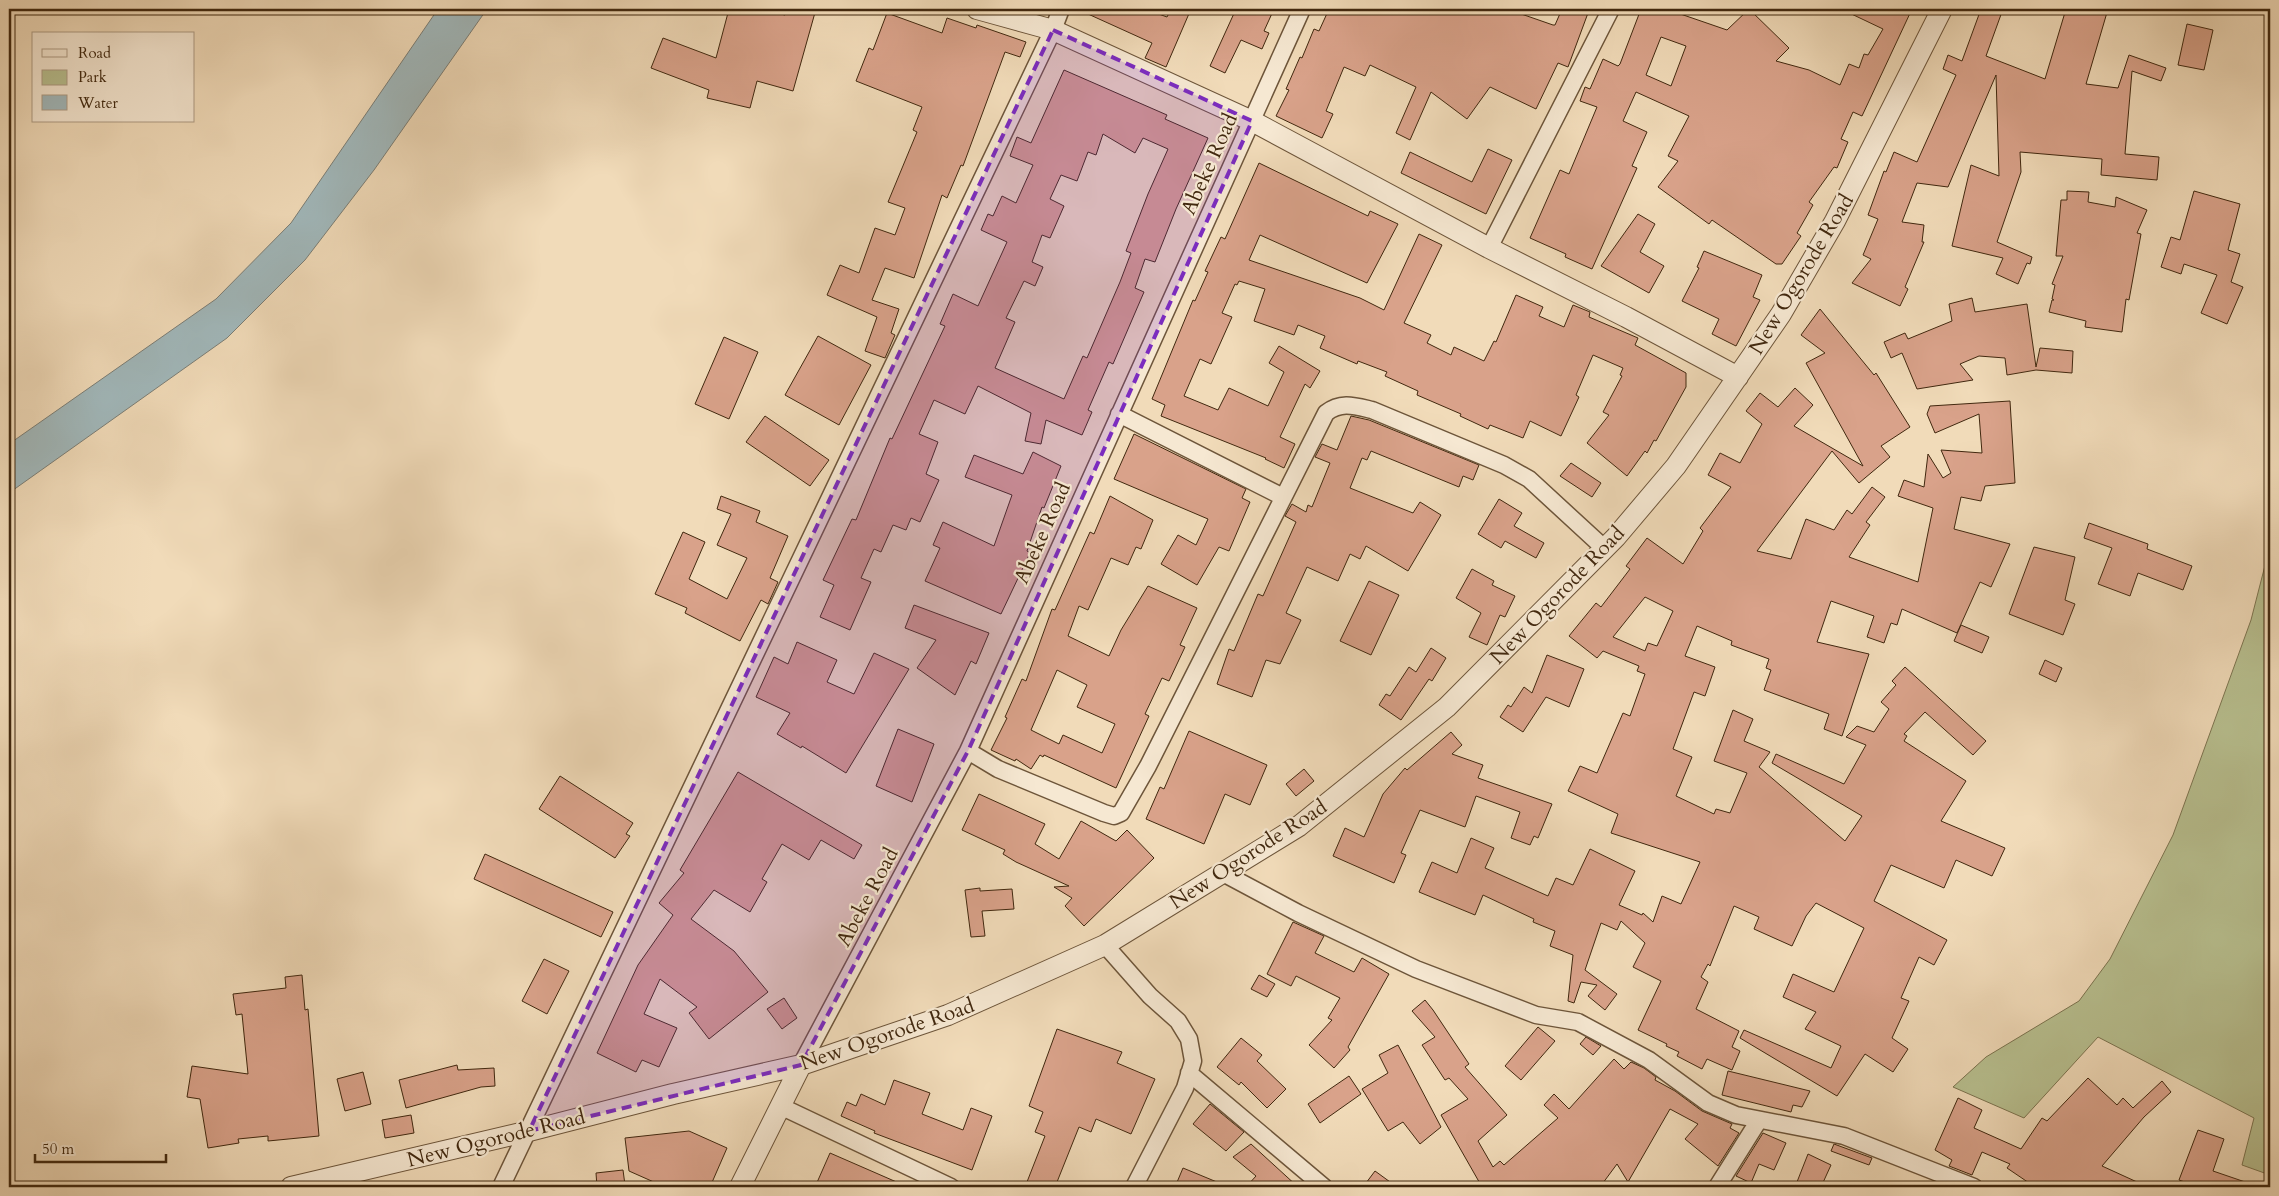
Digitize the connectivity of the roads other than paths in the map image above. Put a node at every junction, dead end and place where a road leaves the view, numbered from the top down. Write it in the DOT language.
graph roads {
  1 [pos="977,9"];
  2 [pos="1061,9"];
  3 [pos="1302,9"];
  4 [pos="1611,9"];
  5 [pos="1942,9"];
  6 [pos="1053,30"];
  7 [pos="1252,121"];
  8 [pos="1489,248"];
  9 [pos="1738,377"];
  10 [pos="1119,414"];
  11 [pos="1283,497"];
  12 [pos="1604,548"];
  13 [pos="968,751"];
  14 [pos="1223,873"];
  15 [pos="1105,946"];
  16 [pos="801,1065"];
  17 [pos="1189,1073"];
  18 [pos="780,1106"];
  19 [pos="1759,1120"];
  20 [pos="529,1131"];
  21 [pos="292,1187"];
  22 [pos="502,1187"];
  23 [pos="740,1187"];
  24 [pos="951,1187"];
  25 [pos="1134,1187"];
  26 [pos="1324,1187"];
  27 [pos="1716,1187"];
  28 [pos="1974,1187"];
  1 -- 6 [label="street"];
  2 -- 6 [label="street"];
  3 -- 7 [label="street, Abeke Road"];
  4 -- 8 [label="street"];
  5 -- 9 [label="street, New Ogorode Road"];
  6 -- 7 [label="street"];
  6 -- 20 [label="street"];
  7 -- 8 [label="street"];
  7 -- 10 [label="street, Abeke Road"];
  8 -- 9 [label="street"];
  9 -- 12 [label="street, New Ogorode Road"];
  10 -- 11 [label="street"];
  10 -- 13 [label="street, Abeke Road"];
  11 -- 12 [label="street"];
  11 -- 13 [label="street"];
  12 -- 14 [label="street, New Ogorode Road"];
  13 -- 16 [label="street, Abeke Road"];
  14 -- 15 [label="street, New Ogorode Road"];
  14 -- 19 [label="street"];
  15 -- 16 [label="street, New Ogorode Road"];
  15 -- 17 [label="street"];
  16 -- 18 [label="street"];
  16 -- 20 [label="street, New Ogorode Road"];
  17 -- 25 [label="street"];
  17 -- 26 [label="street"];
  18 -- 23 [label="street"];
  18 -- 24 [label="street"];
  19 -- 27 [label="street"];
  19 -- 28 [label="street"];
  20 -- 21 [label="street, New Ogorode Road"];
  20 -- 22 [label="street"];
}
